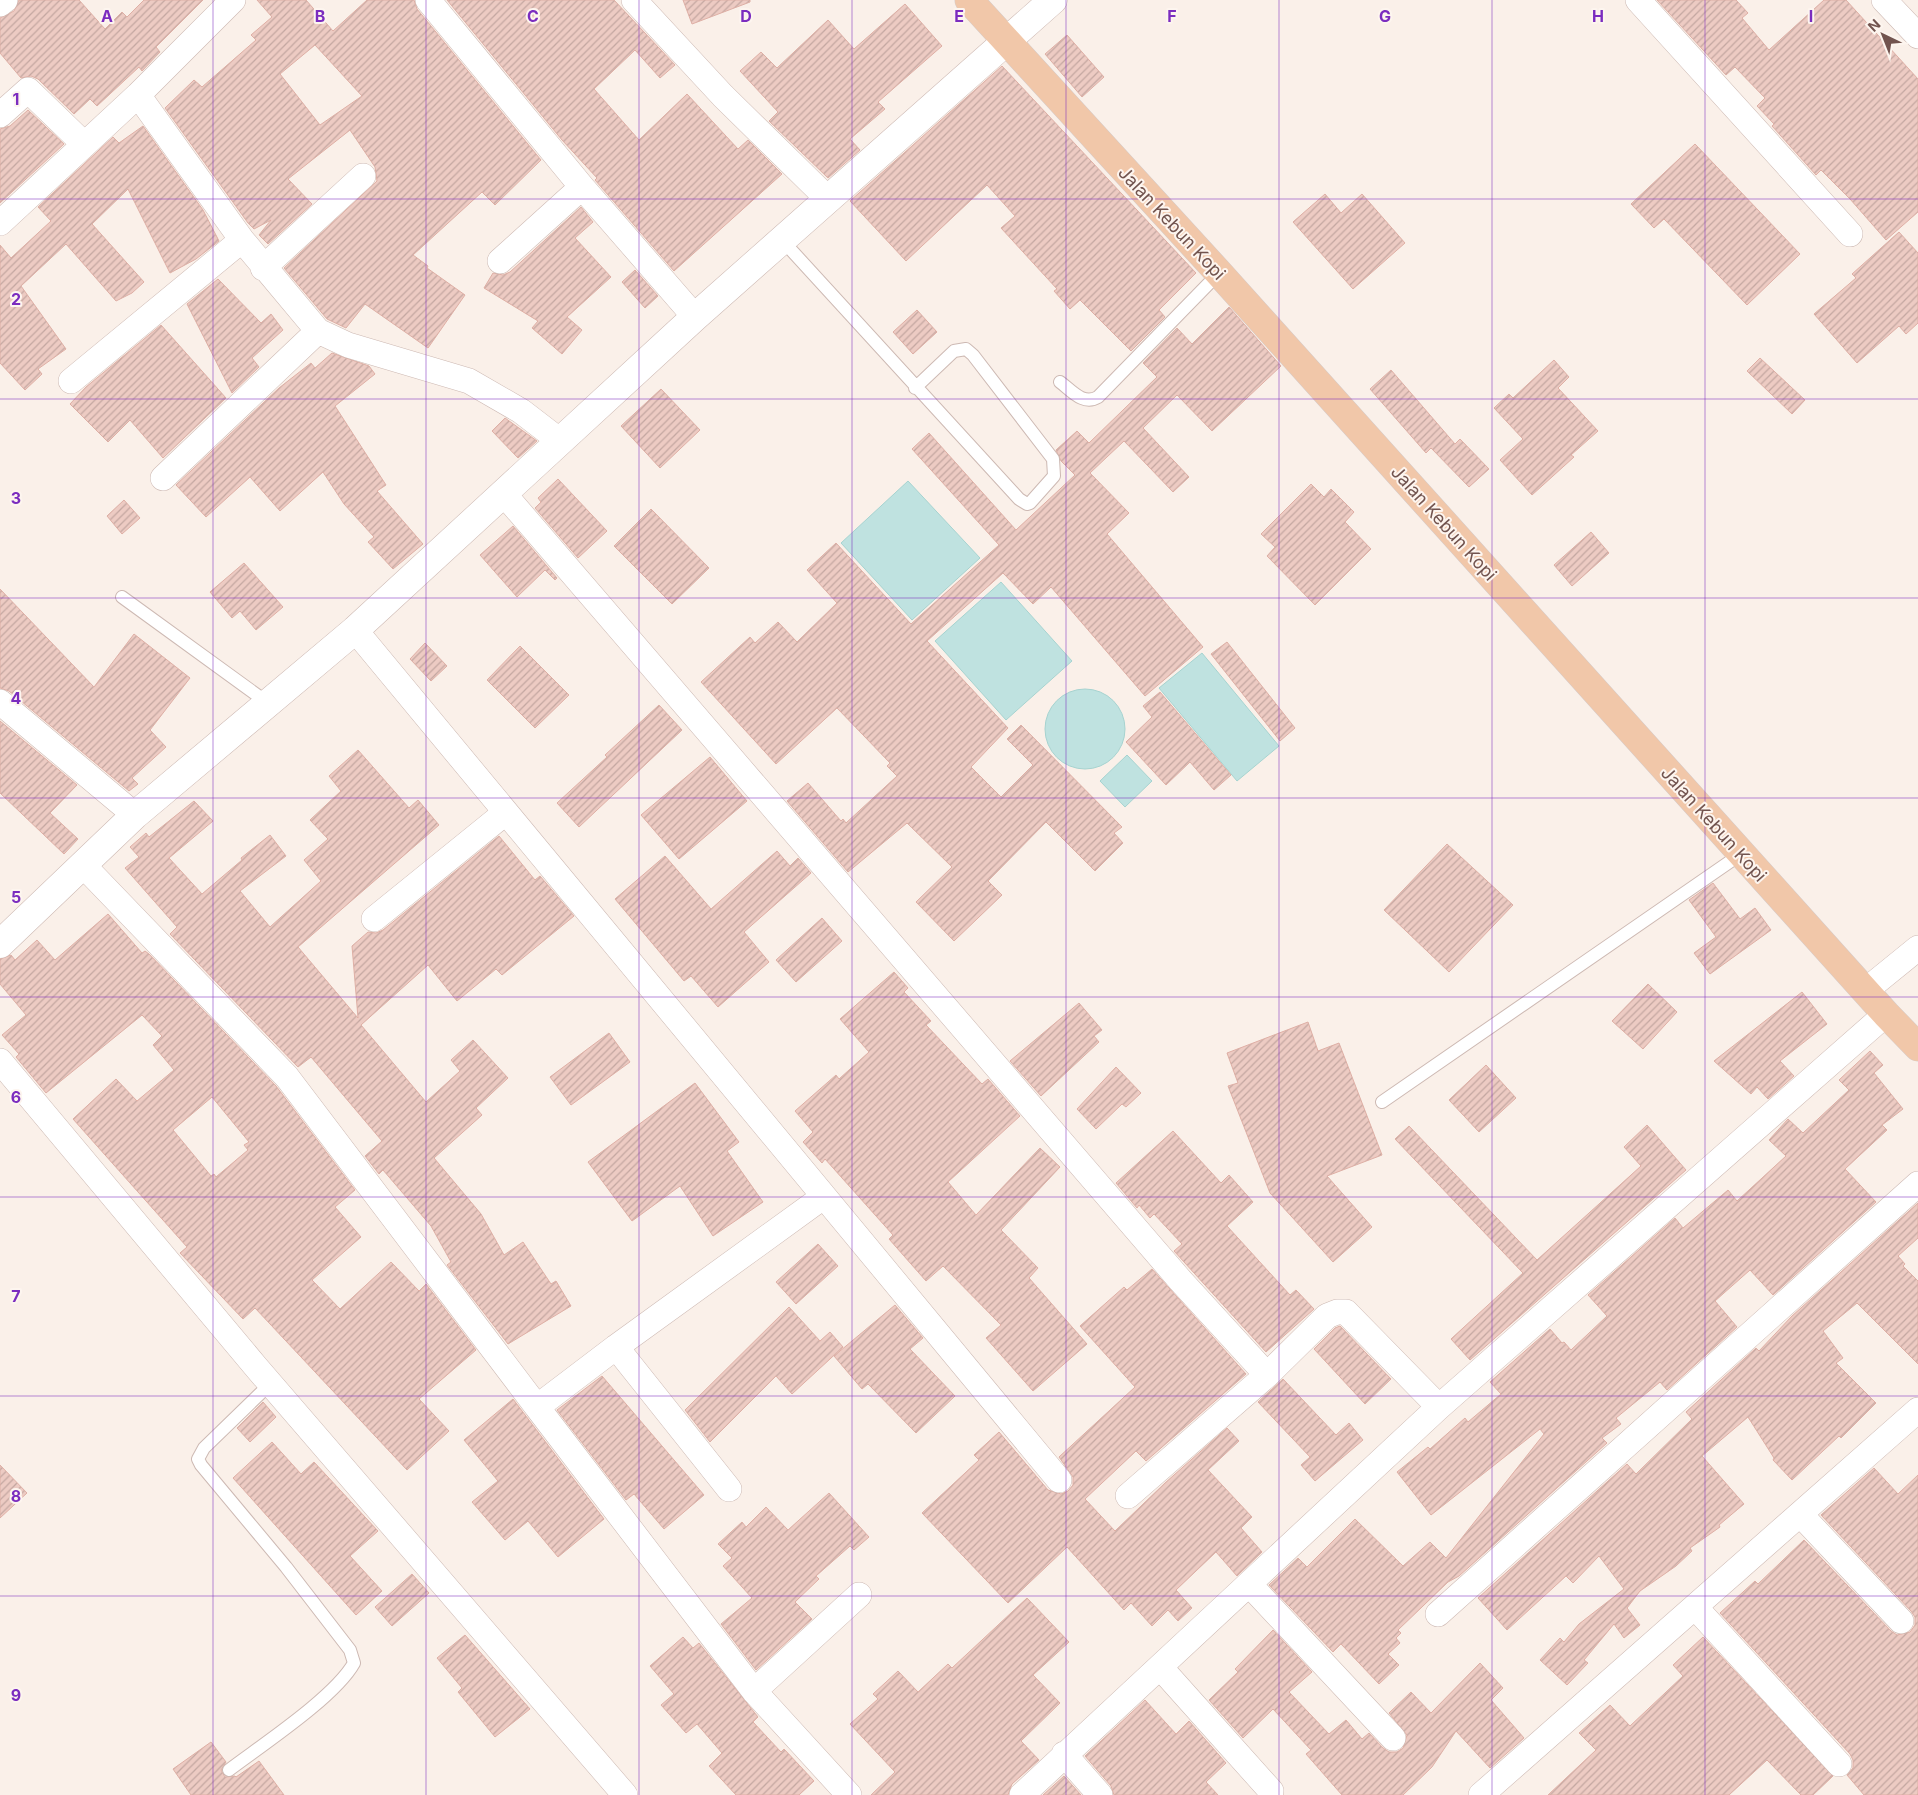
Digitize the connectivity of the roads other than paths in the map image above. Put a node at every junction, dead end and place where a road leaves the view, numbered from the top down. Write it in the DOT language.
graph roads {
  1 [pos="5,0"];
  2 [pos="233,0"];
  3 [pos="428,0"];
  4 [pos="634,0"];
  5 [pos="969,0"];
  6 [pos="1053,0"];
  7 [pos="1638,0"];
  8 [pos="1884,0"];
  9 [pos="0,4"];
  10 [pos="1918,36"];
  11 [pos="1006,42"];
  12 [pos="138,95"];
  13 [pos="0,114"];
  14 [pos="84,144"];
  15 [pos="362,176"];
  16 [pos="582,187"];
  17 [pos="827,198"];
  18 [pos="0,223"];
  19 [pos="1850,234"];
  20 [pos="242,240"];
  21 [pos="782,240"];
  22 [pos="500,261"];
  23 [pos="264,268"];
  24 [pos="1218,273"];
  25 [pos="695,317"];
  26 [pos="318,331"];
  27 [pos="71,381"];
  28 [pos="1060,382"];
  29 [pos="915,388"];
  30 [pos="560,440"];
  31 [pos="163,478"];
  32 [pos="504,494"];
  33 [pos="122,597"];
  34 [pos="355,630"];
  35 [pos="0,702"];
  36 [pos="268,703"];
  37 [pos="505,813"];
  38 [pos="135,815"];
  39 [pos="1741,854"];
  40 [pos="83,865"];
  41 [pos="374,919"];
  42 [pos="0,944"];
  43 [pos="1918,948"];
  44 [pos="1865,991"];
  45 [pos="1886,1014"];
  46 [pos="1918,1047"];
  47 [pos="0,1061"];
  48 [pos="1382,1102"];
  49 [pos="1918,1184"];
  50 [pos="823,1197"];
  51 [pos="616,1347"];
  52 [pos="1267,1375"];
  53 [pos="270,1384"];
  54 [pos="537,1407"];
  55 [pos="1439,1407"];
  56 [pos="1916,1416"];
  57 [pos="1059,1480"];
  58 [pos="728,1489"];
  59 [pos="1128,1496"];
  60 [pos="1800,1514"];
  61 [pos="1249,1584"];
  62 [pos="859,1595"];
  63 [pos="1695,1607"];
  64 [pos="1438,1614"];
  65 [pos="1900,1621"];
  66 [pos="1160,1667"];
  67 [pos="754,1690"];
  68 [pos="1393,1738"];
  69 [pos="1064,1754"];
  70 [pos="1839,1764"];
  71 [pos="229,1770"];
  72 [pos="1271,1791"];
  73 [pos="625,1795"];
  74 [pos="849,1795"];
  75 [pos="1022,1795"];
  76 [pos="1100,1795"];
  77 [pos="1481,1795"];
  1 -- 9 [label="street"];
  2 -- 12 [label="street"];
  3 -- 16 [label="street"];
  4 -- 17 [label="street"];
  5 -- 11 [label="main road, Jalan Kebun Kopi"];
  6 -- 11 [label="street"];
  7 -- 19 [label="street"];
  8 -- 10 [label="street"];
  11 -- 17 [label="street"];
  11 -- 24 [label="main road, Jalan Kebun Kopi"];
  12 -- 14 [label="street"];
  12 -- 20 [label="street"];
  13 -- 14 [label="street"];
  14 -- 18 [label="street"];
  15 -- 23 [label="street"];
  16 -- 22 [label="street"];
  16 -- 25 [label="street"];
  17 -- 21 [label="street"];
  20 -- 23 [label="street"];
  20 -- 27 [label="street"];
  21 -- 25 [label="street"];
  21 -- 29 [label="lane"];
  23 -- 26 [label="street"];
  24 -- 28 [label="lane"];
  24 -- 39 [label="main road, Jalan Kebun Kopi"];
  25 -- 30 [label="street"];
  26 -- 30 [label="street"];
  26 -- 31 [label="street"];
  29 -- 29 [label="lane"];
  30 -- 32 [label="street"];
  32 -- 34 [label="street"];
  32 -- 52 [label="street"];
  33 -- 36 [label="lane"];
  34 -- 36 [label="street"];
  34 -- 37 [label="street"];
  35 -- 38 [label="street"];
  36 -- 38 [label="street"];
  37 -- 41 [label="street"];
  37 -- 50 [label="street"];
  38 -- 40 [label="street"];
  39 -- 44 [label="main road, Jalan Kebun Kopi"];
  39 -- 48 [label="lane"];
  40 -- 42 [label="street"];
  40 -- 54 [label="street"];
  43 -- 44 [label="street"];
  44 -- 45 [label="main road, Jalan Kebun Kopi"];
  45 -- 46 [label="main road, Jalan Kebun Kopi"];
  45 -- 55 [label="street"];
  47 -- 53 [label="street"];
  49 -- 64 [label="street"];
  50 -- 51 [label="street"];
  50 -- 57 [label="street"];
  51 -- 54 [label="street"];
  51 -- 58 [label="street"];
  52 -- 55 [label="street"];
  52 -- 59 [label="street"];
  53 -- 71 [label="lane"];
  53 -- 73 [label="street"];
  54 -- 67 [label="street"];
  55 -- 61 [label="street"];
  56 -- 60 [label="street"];
  60 -- 63 [label="street"];
  60 -- 65 [label="street"];
  61 -- 66 [label="street"];
  61 -- 68 [label="street"];
  62 -- 67 [label="street"];
  63 -- 70 [label="street"];
  63 -- 77 [label="street"];
  66 -- 69 [label="street"];
  66 -- 72 [label="street"];
  67 -- 74 [label="street"];
  69 -- 75 [label="street"];
  69 -- 76 [label="street"];
}
